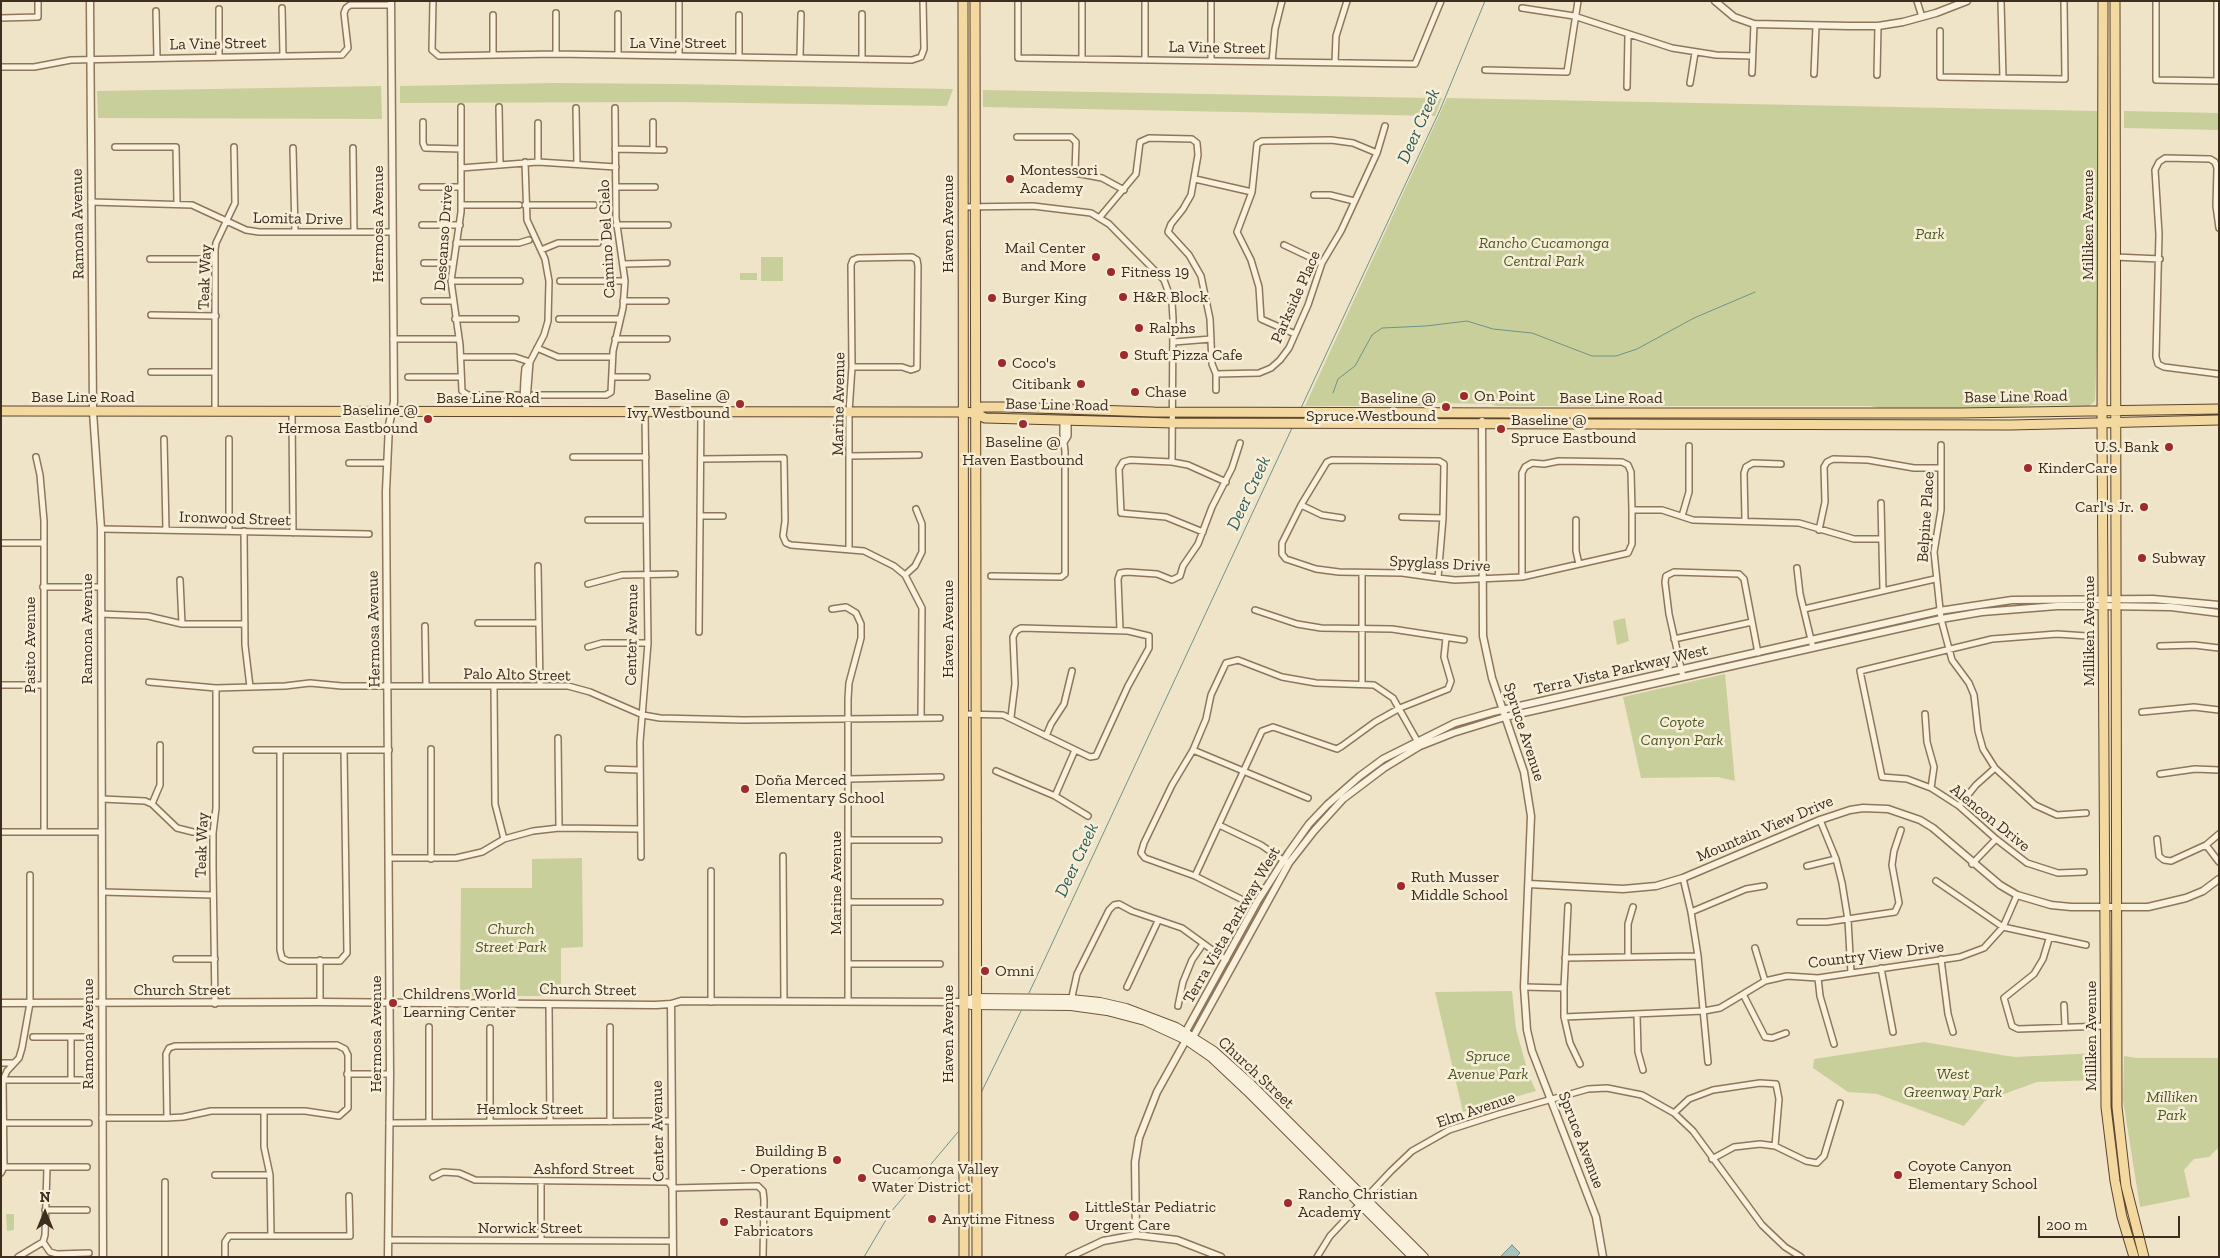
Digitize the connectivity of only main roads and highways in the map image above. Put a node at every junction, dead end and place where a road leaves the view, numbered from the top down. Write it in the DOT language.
graph roads {
  1 [pos="963,1"];
  2 [pos="974,1"];
  3 [pos="2103,1"];
  4 [pos="2115,1"];
  5 [pos="2115,409"];
  6 [pos="2219,409"];
  7 [pos="2102,410"];
  8 [pos="1,411"];
  9 [pos="962,412"];
  10 [pos="976,413"];
  11 [pos="2219,420"];
  12 [pos="2115,422"];
  13 [pos="2102,423"];
  14 [pos="963,1002"];
  15 [pos="976,1002"];
  16 [pos="1363,1202"];
  17 [pos="964,1257"];
  18 [pos="977,1257"];
  19 [pos="1413,1257"];
  20 [pos="1424,1257"];
  21 [pos="2134,1257"];
  22 [pos="2144,1257"];
  1 -- 9 [label="main road, Haven Avenue"];
  2 -- 10 [label="main road, Haven Avenue"];
  3 -- 7 [label="main road, Milliken Avenue"];
  4 -- 5 [label="main road, Milliken Avenue"];
  5 -- 6 [label="main road, Base Line Road"];
  5 -- 7 [label="main road, Base Line Road"];
  5 -- 12 [label="main road, Milliken Avenue"];
  7 -- 10 [label="main road, Base Line Road"];
  7 -- 13 [label="main road, Milliken Avenue"];
  8 -- 9 [label="main road, Base Line Road"];
  9 -- 10 [label="main road, Base Line Road"];
  9 -- 14 [label="main road, Haven Avenue"];
  10 -- 13 [label="main road, Base Line Road"];
  10 -- 15 [label="main road, Haven Avenue"];
  11 -- 12 [label="main road, Base Line Road"];
  12 -- 13 [label="main road, Base Line Road"];
  12 -- 22 [label="main road, Milliken Avenue"];
  13 -- 21 [label="main road, Milliken Avenue"];
  14 -- 15 [label="main road, Church Street"];
  14 -- 17 [label="main road, Haven Avenue"];
  15 -- 16 [label="main road, Church Street"];
  15 -- 18 [label="main road, Haven Avenue"];
  16 -- 19 [label="main road, Church Street"];
  16 -- 20 [label="main road, Church Street"];
}
